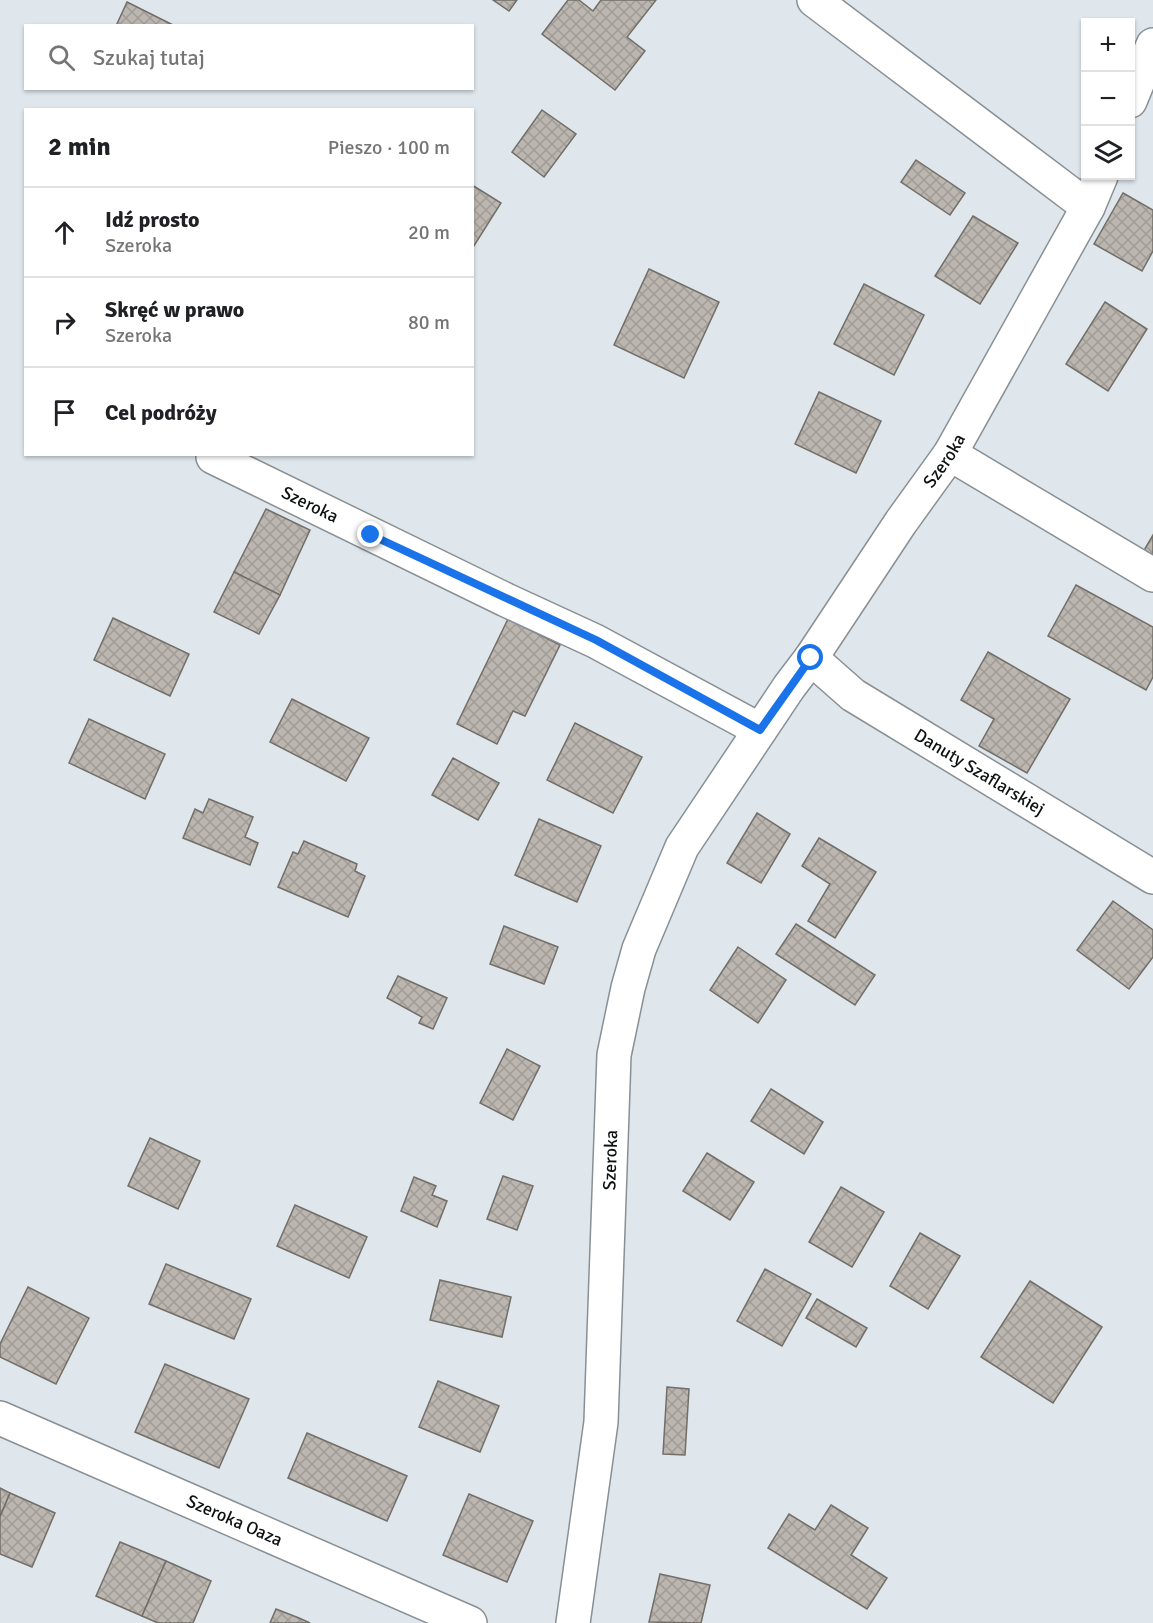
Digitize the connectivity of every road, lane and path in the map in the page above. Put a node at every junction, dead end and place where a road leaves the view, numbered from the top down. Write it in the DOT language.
graph roads {
  1 [pos="814,0"];
  2 [pos="1153,45"];
  3 [pos="1135,91"];
  4 [pos="1099,180"];
  5 [pos="1088,207"];
  6 [pos="950,454"];
  7 [pos="213,457"];
  8 [pos="1153,575"];
  9 [pos="811,658"];
  10 [pos="760,730"];
  11 [pos="1153,877"];
  12 [pos="0,1418"];
  13 [pos="470,1623"];
  14 [pos="573,1623"];
  1 -- 5 [label="street"];
  2 -- 3 [label="street"];
  4 -- 5 [label="street, Szeroka"];
  5 -- 6 [label="street, Szeroka"];
  6 -- 8 [label="street"];
  6 -- 9 [label="street, Szeroka"];
  7 -- 10 [label="street, Szeroka"];
  9 -- 10 [label="street, Szeroka"];
  9 -- 11 [label="street, Danuty Szaflarskiej"];
  10 -- 14 [label="street, Szeroka"];
  12 -- 13 [label="street, Szeroka Oaza"];
}
